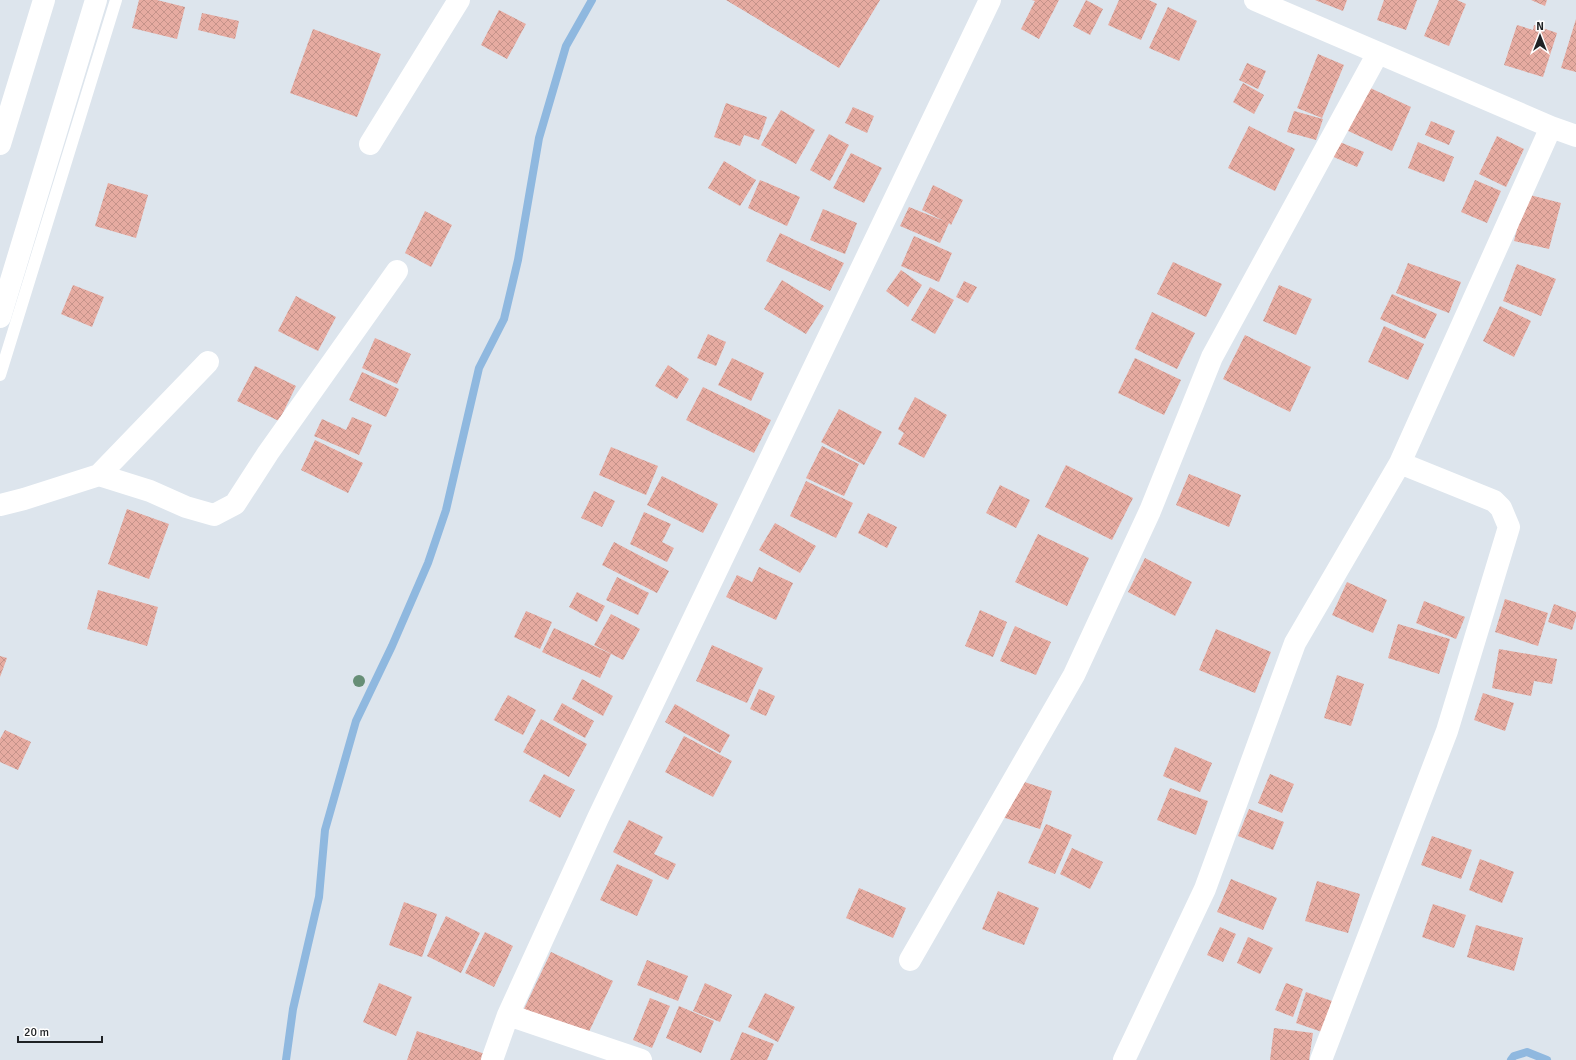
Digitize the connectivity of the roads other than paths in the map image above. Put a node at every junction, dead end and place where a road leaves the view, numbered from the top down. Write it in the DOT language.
graph roads {
  1 [pos="44,0"];
  2 [pos="96,0"];
  3 [pos="116,0"];
  4 [pos="459,0"];
  5 [pos="990,0"];
  6 [pos="1255,0"];
  7 [pos="1378,53"];
  8 [pos="1552,127"];
  9 [pos="1576,136"];
  10 [pos="0,144"];
  11 [pos="370,144"];
  12 [pos="397,271"];
  13 [pos="0,316"];
  14 [pos="208,362"];
  15 [pos="0,375"];
  16 [pos="1400,463"];
  17 [pos="99,475"];
  18 [pos="0,505"];
  19 [pos="910,960"];
  20 [pos="508,1015"];
  21 [pos="492,1060"];
  22 [pos="641,1060"];
  23 [pos="1124,1060"];
  24 [pos="1321,1060"];
  1 -- 10 [label="street"];
  2 -- 13 [label="street"];
  3 -- 15 [label="lane"];
  4 -- 11 [label="street"];
  5 -- 20 [label="street"];
  6 -- 7 [label="street"];
  7 -- 8 [label="street"];
  7 -- 19 [label="street"];
  8 -- 9 [label="street"];
  8 -- 16 [label="street"];
  12 -- 17 [label="street"];
  14 -- 17 [label="street"];
  16 -- 23 [label="street"];
  16 -- 24 [label="street"];
  17 -- 18 [label="street"];
  20 -- 21 [label="street"];
  20 -- 22 [label="street"];
}
